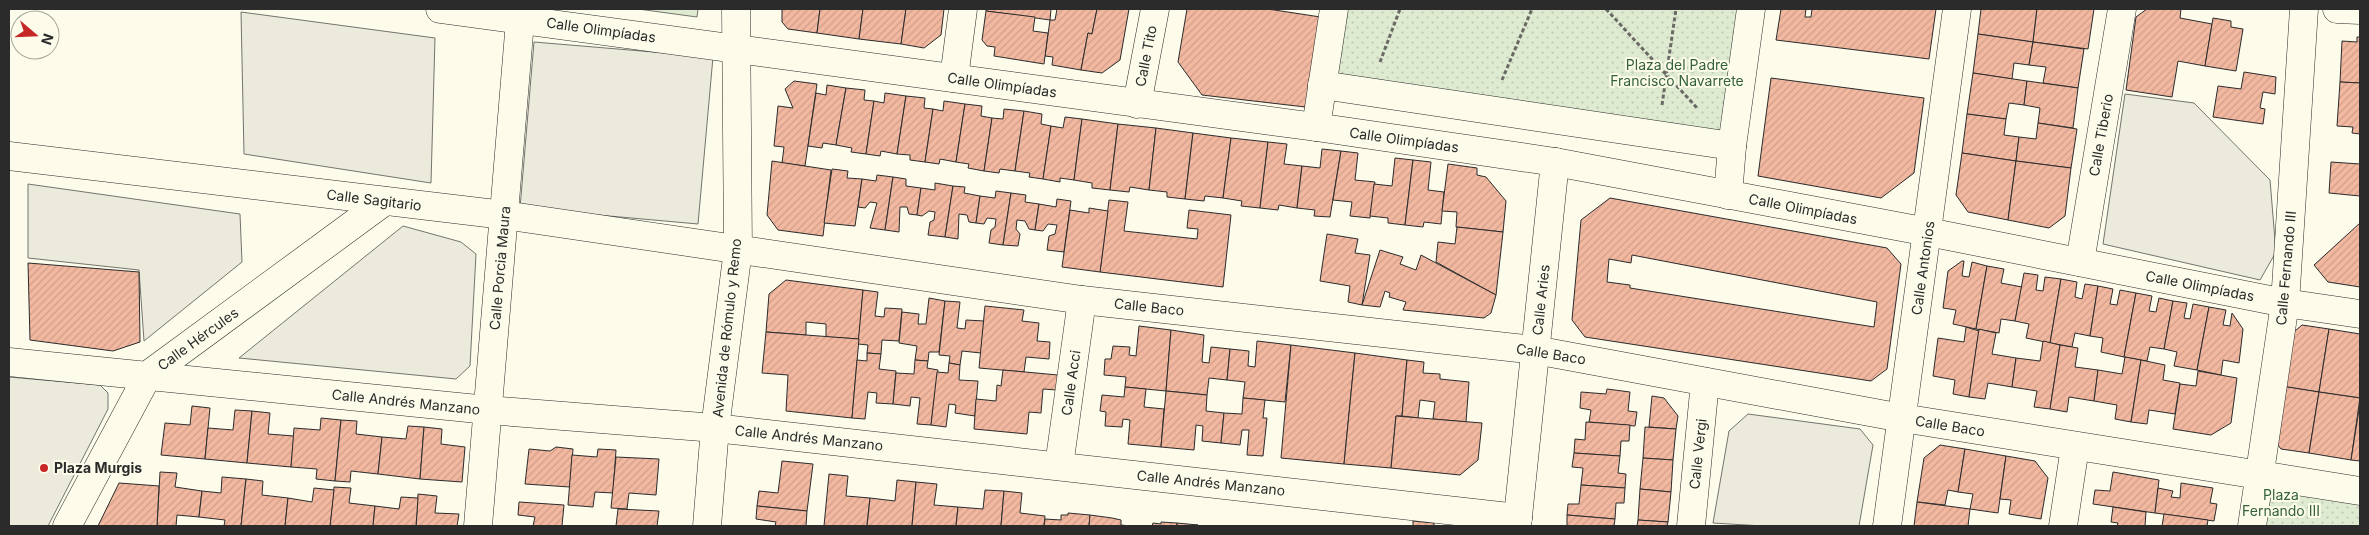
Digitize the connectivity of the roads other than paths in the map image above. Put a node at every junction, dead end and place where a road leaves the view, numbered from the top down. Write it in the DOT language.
graph roads {
  1 [pos="440,9"];
  2 [pos="736,9"];
  3 [pos="963,9"];
  4 [pos="1155,9"];
  5 [pos="1334,9"];
  6 [pos="1751,9"];
  7 [pos="1957,9"];
  8 [pos="2122,9"];
  9 [pos="2304,9"];
  10 [pos="2338,9"];
  11 [pos="2360,10"];
  12 [pos="520,14"];
  13 [pos="736,48"];
  14 [pos="954,78"];
  15 [pos="1322,85"];
  16 [pos="1137,104"];
  17 [pos="1316,127"];
  18 [pos="1732,146"];
  19 [pos="9,156"];
  20 [pos="1555,162"];
  21 [pos="1728,195"];
  22 [pos="385,201"];
  23 [pos="504,215"];
  24 [pos="1928,232"];
  25 [pos="738,250"];
  26 [pos="2080,262"];
  27 [pos="1082,300"];
  28 [pos="2285,303"];
  29 [pos="2360,314"];
  30 [pos="1536,350"];
  31 [pos="9,362"];
  32 [pos="148,375"];
  33 [pos="1705,382"];
  34 [pos="488,410"];
  35 [pos="1902,418"];
  36 [pos="716,428"];
  37 [pos="2075,447"];
  38 [pos="1059,466"];
  39 [pos="2259,477"];
  40 [pos="2360,491"];
  41 [pos="1518,522"];
  42 [pos="67,526"];
  43 [pos="478,526"];
  44 [pos="707,526"];
  45 [pos="1691,526"];
  46 [pos="1887,526"];
  47 [pos="2063,526"];
  48 [pos="2252,526"];
  1 -- 12 [label="street, Calle Olimpíadas"];
  2 -- 13 [label="street, Avenida de Rómulo y Remo"];
  3 -- 14 [label="street"];
  4 -- 16 [label="street, Calle Tito"];
  5 -- 15 [label="street"];
  6 -- 18 [label="street"];
  7 -- 24 [label="street, Calle Antonios"];
  8 -- 26 [label="street, Calle Tiberio"];
  9 -- 28 [label="street, Calle Fernando III"];
  10 -- 11 [label="street"];
  12 -- 13 [label="street, Calle Olimpíadas"];
  12 -- 23 [label="street, Calle Porcia Maura"];
  13 -- 14 [label="street, Calle Olimpíadas"];
  13 -- 25 [label="street, Avenida de Rómulo y Remo"];
  14 -- 16 [label="street, Calle Olimpíadas"];
  15 -- 17 [label="street"];
  15 -- 18 [label="street"];
  16 -- 17 [label="street, Calle Olimpíadas"];
  17 -- 20 [label="street, Calle Olimpíadas"];
  18 -- 21 [label="street"];
  19 -- 22 [label="street, Calle Sagitario"];
  20 -- 21 [label="street, Calle Olimpíadas"];
  20 -- 30 [label="street, Calle Aries"];
  21 -- 24 [label="street, Calle Olimpíadas"];
  22 -- 23 [label="street, Calle Sagitario"];
  22 -- 32 [label="street, Calle Hércules"];
  23 -- 25 [label="street, Calle Sagitario"];
  23 -- 34 [label="street, Calle Porcia Maura"];
  24 -- 26 [label="street, Calle Olimpíadas"];
  24 -- 35 [label="street, Calle Antonios"];
  25 -- 27 [label="street, Calle Baco"];
  25 -- 36 [label="street, Avenida de Rómulo y Remo"];
  26 -- 28 [label="street, Calle Olimpíadas"];
  27 -- 30 [label="street, Calle Baco"];
  27 -- 38 [label="street, Calle Acci"];
  28 -- 29 [label="street, Calle Olimpíadas"];
  28 -- 39 [label="street, Calle Fernando III"];
  30 -- 33 [label="street, Calle Baco"];
  30 -- 41 [label="street, Calle Aries"];
  31 -- 32 [label="street, Calle Andrés Manzano"];
  32 -- 34 [label="street, Calle Andrés Manzano"];
  32 -- 42 [label="street, Calle Hércules"];
  33 -- 35 [label="street, Calle Baco"];
  33 -- 45 [label="street, Calle Vergi"];
  34 -- 36 [label="street, Calle Andrés Manzano"];
  34 -- 43 [label="street, Calle Porcia Maura"];
  35 -- 37 [label="street, Calle Baco"];
  35 -- 46 [label="street, Calle Antonios"];
  36 -- 38 [label="street, Calle Andrés Manzano"];
  36 -- 44 [label="street, Avenida de Rómulo y Remo"];
  37 -- 39 [label="street, Calle Baco"];
  37 -- 47 [label="street"];
  38 -- 41 [label="street, Calle Andrés Manzano"];
  39 -- 40 [label="street, Calle Baco"];
  39 -- 48 [label="street, Calle Fernando III"];
}
